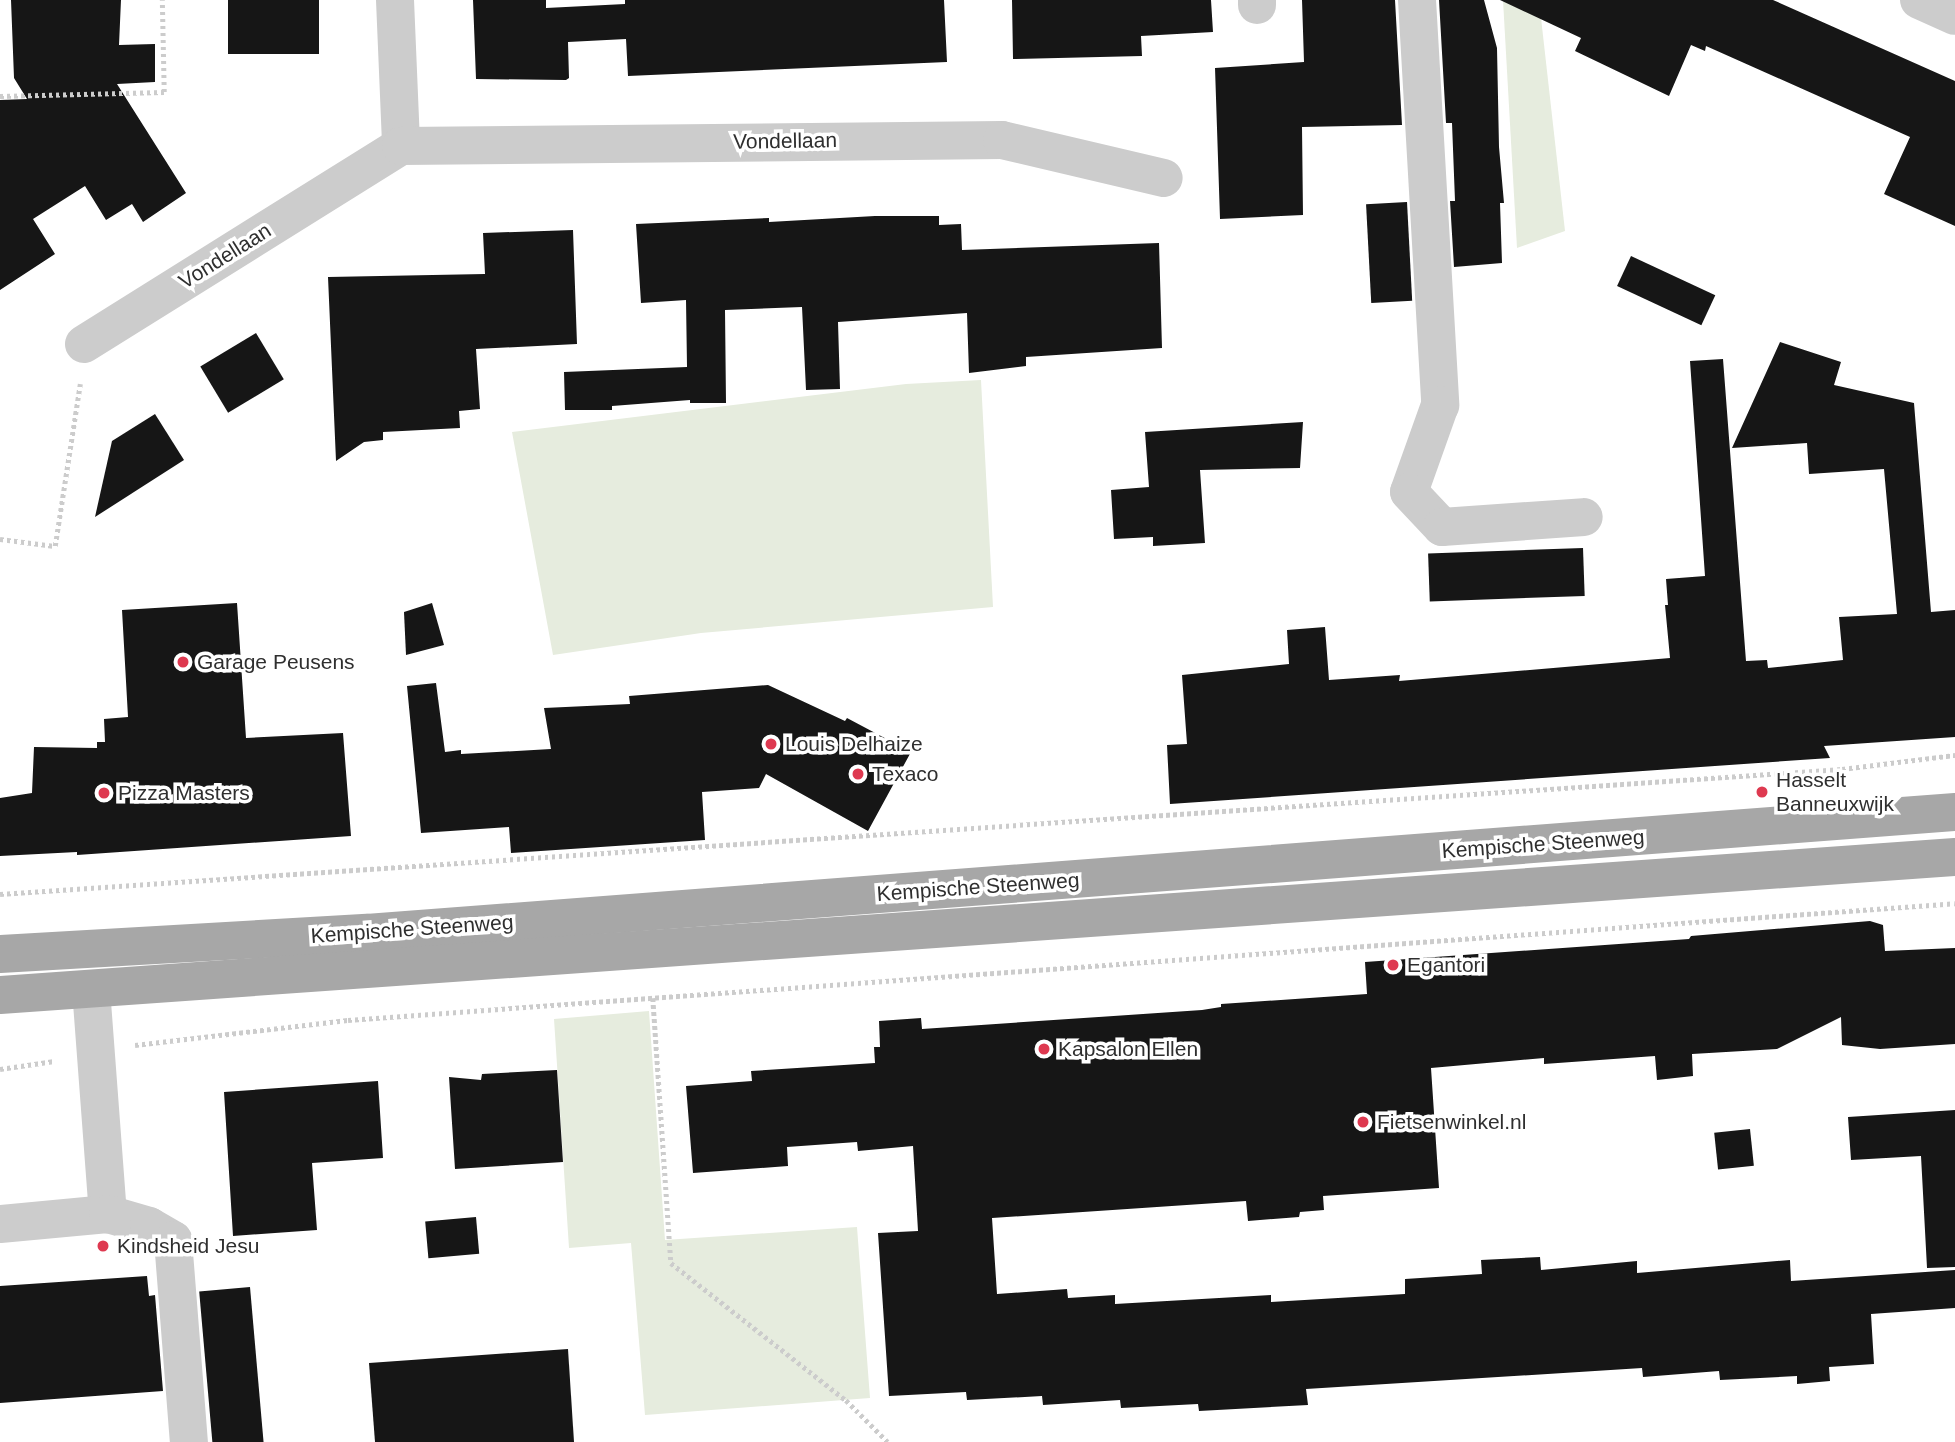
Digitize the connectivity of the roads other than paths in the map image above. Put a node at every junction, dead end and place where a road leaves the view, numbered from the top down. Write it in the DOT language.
graph roads {
  1 [pos="395,0"];
  2 [pos="1417,0"];
  3 [pos="1919,0"];
  4 [pos="1955,16"];
  5 [pos="401,146"];
  6 [pos="1164,178"];
  7 [pos="84,344"];
  8 [pos="1584,517"];
  9 [pos="1955,812"];
  10 [pos="1955,857"];
  11 [pos="0,954"];
  12 [pos="91,989"];
  13 [pos="0,995"];
  14 [pos="108,1214"];
  15 [pos="0,1224"];
  16 [pos="189,1442"];
  1 -- 5 [label="street"];
  2 -- 8 [label="street"];
  3 -- 4 [label="street"];
  5 -- 6 [label="street, Vondellaan"];
  5 -- 7 [label="street, Vondellaan"];
  9 -- 11 [label="main road, Kempische Steenweg"];
  10 -- 12 [label="main road, Kempische Steenweg"];
  12 -- 13 [label="main road, Kempische Steenweg"];
  12 -- 14 [label="street"];
  14 -- 15 [label="street"];
  14 -- 16 [label="street"];
}
